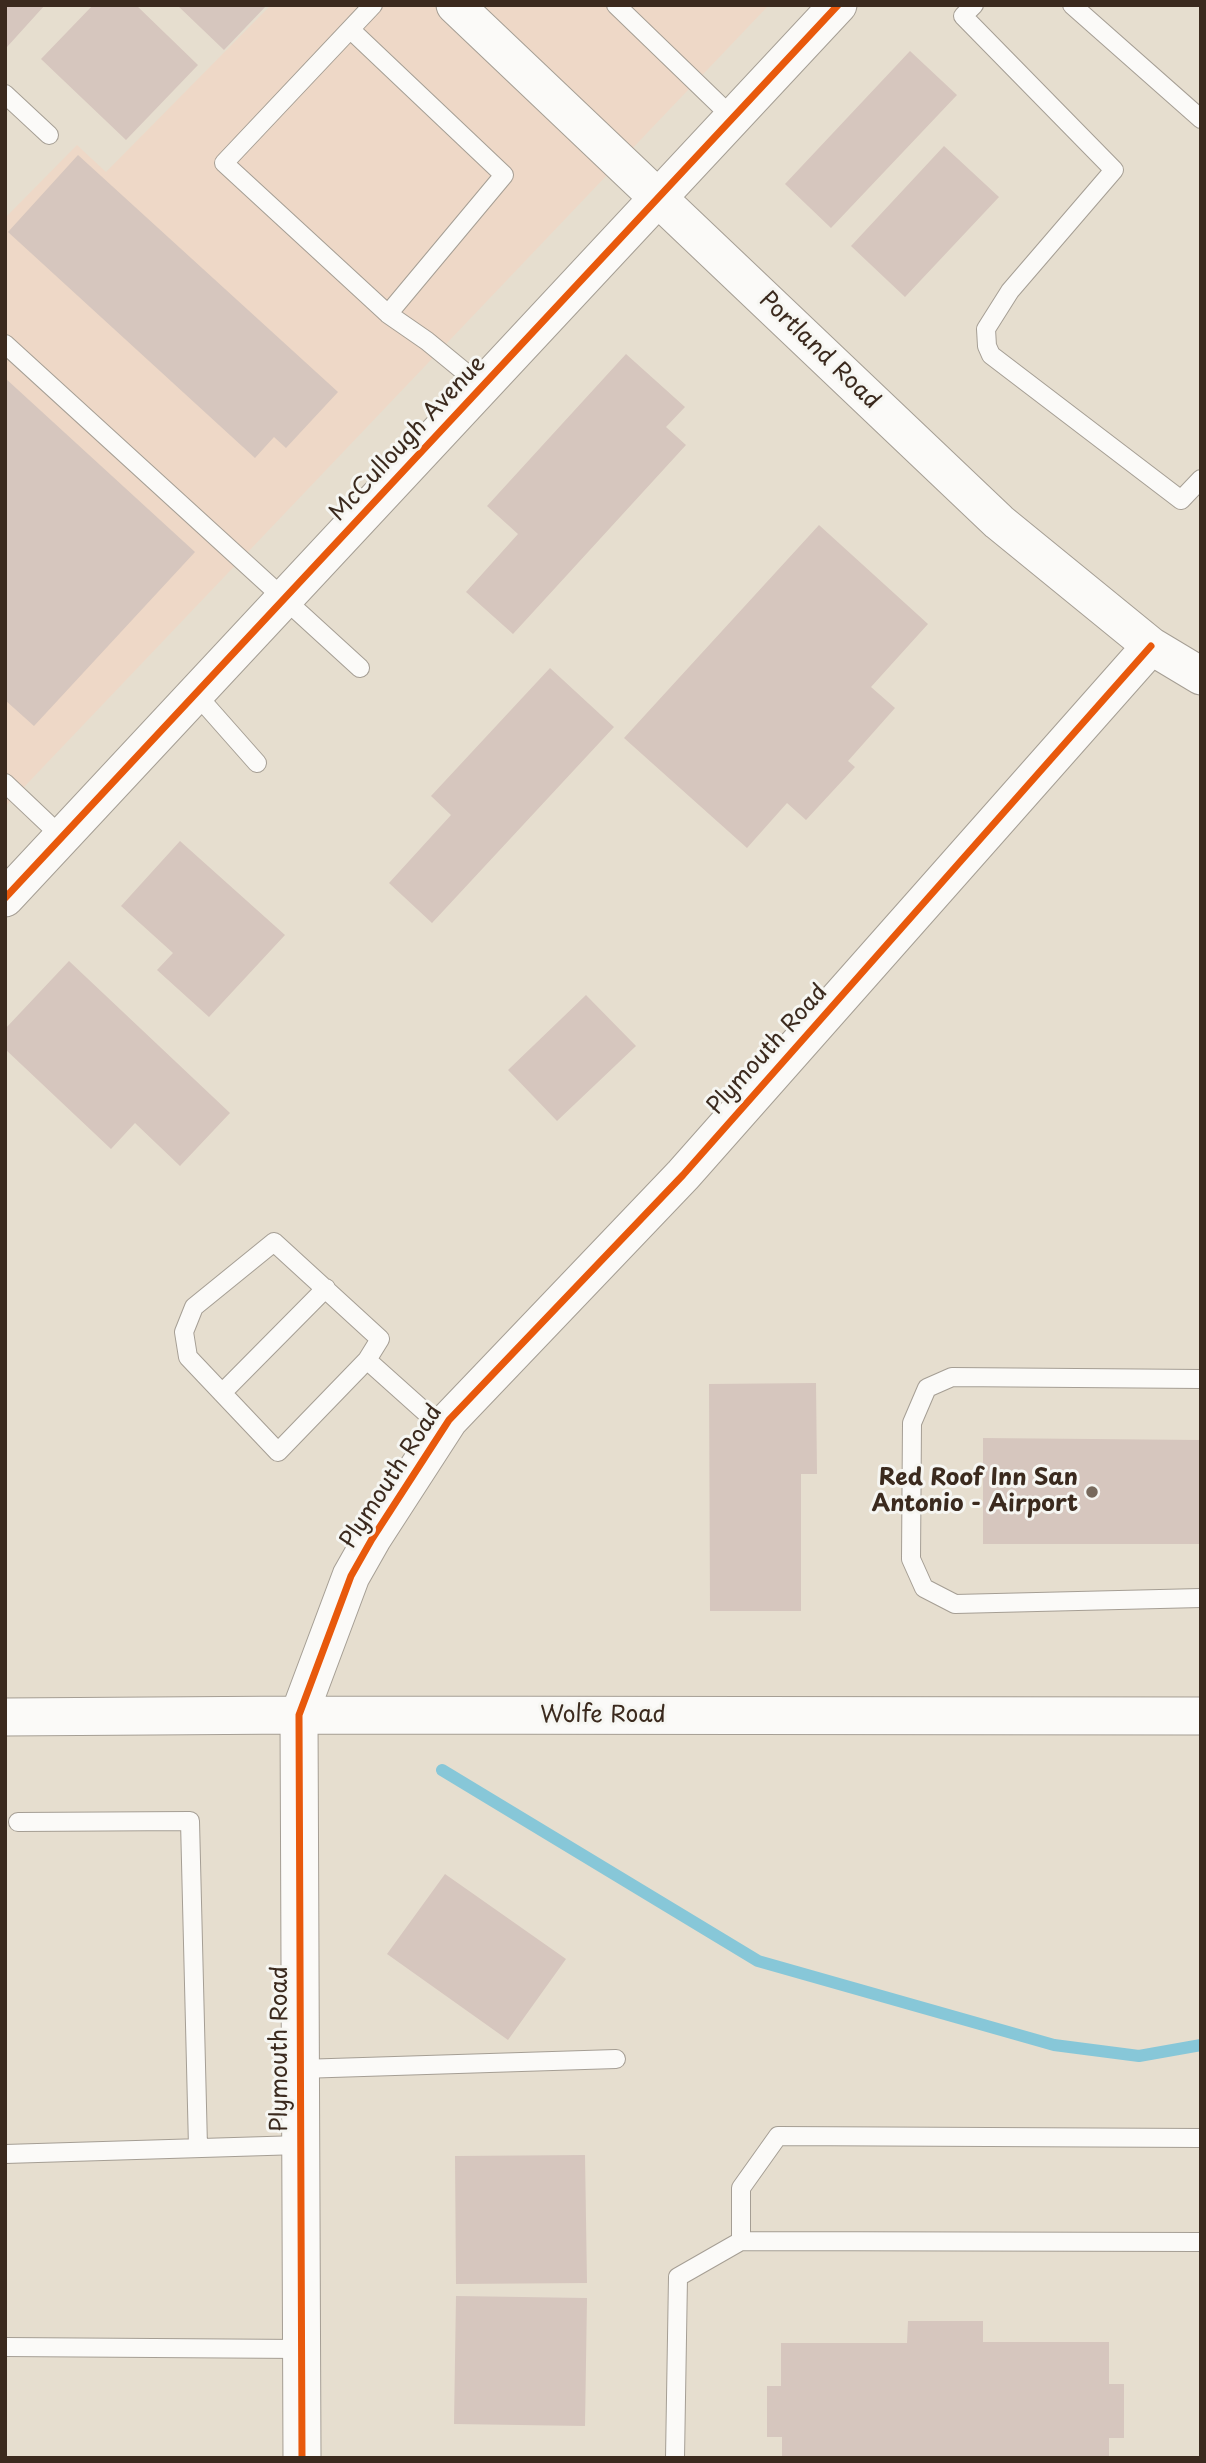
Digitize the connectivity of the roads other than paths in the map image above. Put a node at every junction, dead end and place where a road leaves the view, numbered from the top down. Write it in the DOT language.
graph roads {
  1 [pos="373,5"];
  2 [pos="455,5"];
  3 [pos="616,5"];
  4 [pos="838,5"];
  5 [pos="974,5"];
  6 [pos="1073,5"];
  7 [pos="351,30"];
  8 [pos="5,94"];
  9 [pos="733,118"];
  10 [pos="1201,119"];
  11 [pos="49,135"];
  12 [pos="659,198"];
  13 [pos="388,314"];
  14 [pos="5,344"];
  15 [pos="483,387"];
  16 [pos="1201,478"];
  17 [pos="284,599"];
  18 [pos="1151,646"];
  19 [pos="360,668"];
  20 [pos="1200,674"];
  21 [pos="196,694"];
  22 [pos="257,763"];
  23 [pos="5,783"];
  24 [pos="62,837"];
  25 [pos="5,898"];
  26 [pos="326,1288"];
  27 [pos="367,1360"];
  28 [pos="1201,1379"];
  29 [pos="222,1393"];
  30 [pos="443,1428"];
  31 [pos="1201,1598"];
  32 [pos="299,1715"];
  33 [pos="1201,1716"];
  34 [pos="5,1717"];
  35 [pos="18,1822"];
  36 [pos="616,2059"];
  37 [pos="300,2069"];
  38 [pos="1201,2138"];
  39 [pos="300,2145"];
  40 [pos="198,2147"];
  41 [pos="5,2154"];
  42 [pos="741,2241"];
  43 [pos="1201,2242"];
  44 [pos="5,2347"];
  45 [pos="301,2349"];
  46 [pos="302,2458"];
  47 [pos="675,2458"];
  1 -- 7 [label="lane"];
  2 -- 12 [label="street, Portland Road"];
  3 -- 9 [label="lane"];
  4 -- 9 [label="street, McCullough Avenue"];
  5 -- 16 [label="lane"];
  6 -- 10 [label="lane"];
  7 -- 13 [label="lane"];
  7 -- 13 [label="lane"];
  8 -- 11 [label="lane"];
  9 -- 12 [label="street, McCullough Avenue"];
  12 -- 15 [label="street, McCullough Avenue"];
  12 -- 18 [label="street, Portland Road"];
  13 -- 15 [label="lane"];
  14 -- 17 [label="lane"];
  15 -- 17 [label="street, McCullough Avenue"];
  17 -- 19 [label="lane"];
  17 -- 21 [label="street, McCullough Avenue"];
  18 -- 20 [label="street, Portland Road"];
  18 -- 30 [label="street, Plymouth Road"];
  21 -- 22 [label="lane"];
  21 -- 24 [label="street, McCullough Avenue"];
  23 -- 24 [label="lane"];
  24 -- 25 [label="street, McCullough Avenue"];
  26 -- 27 [label="lane"];
  26 -- 29 [label="lane"];
  26 -- 29 [label="lane"];
  27 -- 29 [label="lane"];
  27 -- 30 [label="lane"];
  28 -- 31 [label="lane"];
  30 -- 32 [label="street, Plymouth Road"];
  32 -- 33 [label="street, Wolfe Road"];
  32 -- 34 [label="street, Wolfe Road"];
  32 -- 37 [label="street, Plymouth Road"];
  35 -- 40 [label="lane"];
  36 -- 37 [label="lane"];
  37 -- 39 [label="street, Plymouth Road"];
  38 -- 42 [label="lane"];
  39 -- 40 [label="lane"];
  39 -- 45 [label="street, Plymouth Road"];
  40 -- 41 [label="lane"];
  42 -- 43 [label="lane"];
  42 -- 47 [label="lane"];
  44 -- 45 [label="lane"];
  45 -- 46 [label="street, Plymouth Road"];
}
